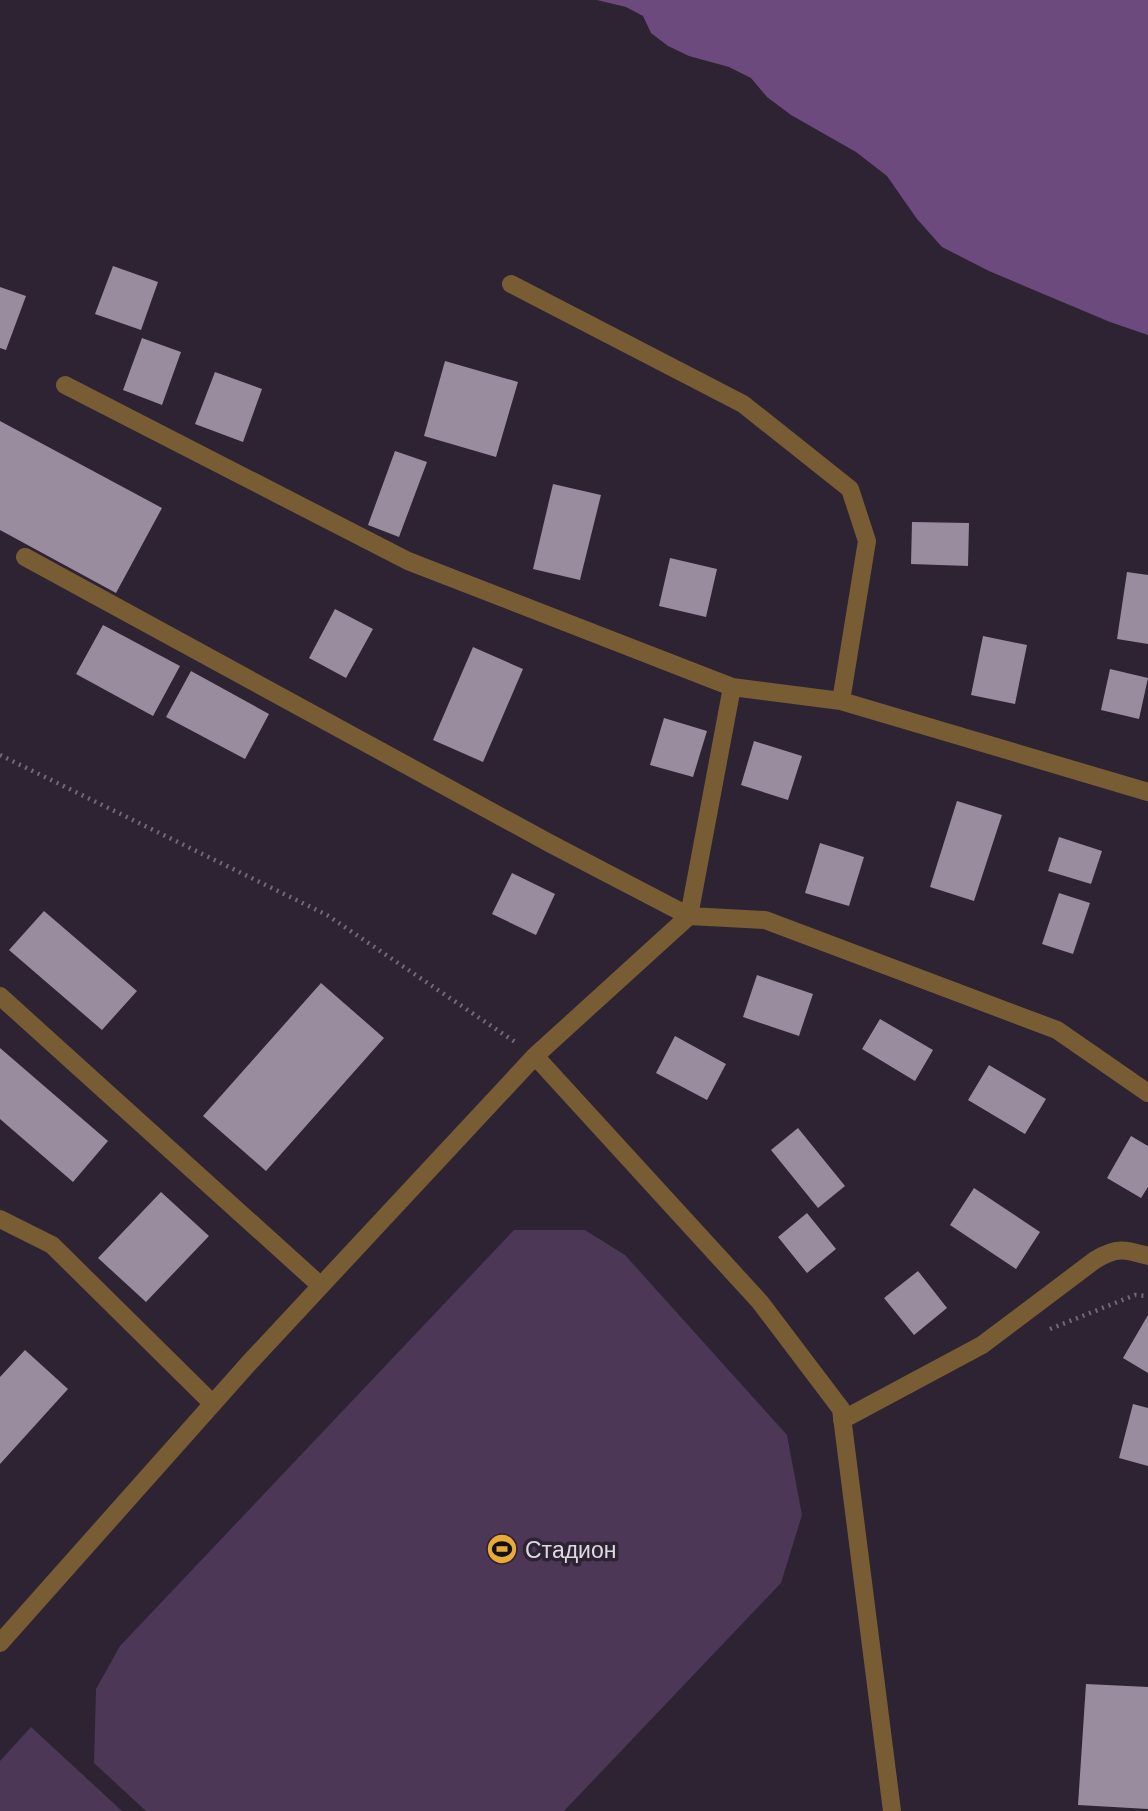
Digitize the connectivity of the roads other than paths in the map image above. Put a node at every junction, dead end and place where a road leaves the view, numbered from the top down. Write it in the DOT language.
graph roads {
  1 [pos="511,284"];
  2 [pos="65,385"];
  3 [pos="25,556"];
  4 [pos="732,687"];
  5 [pos="841,701"];
  6 [pos="1148,792"];
  7 [pos="689,916"];
  8 [pos="0,996"];
  9 [pos="535,1056"];
  10 [pos="1148,1093"];
  11 [pos="0,1219"];
  12 [pos="1148,1256"];
  13 [pos="321,1286"];
  14 [pos="213,1404"];
  15 [pos="842,1420"];
  16 [pos="0,1643"];
  17 [pos="892,1811"];
  1 -- 5 [label="street"];
  2 -- 4 [label="street"];
  3 -- 7 [label="street"];
  4 -- 5 [label="street"];
  4 -- 7 [label="street"];
  5 -- 6 [label="street"];
  7 -- 9 [label="street"];
  7 -- 10 [label="street"];
  8 -- 13 [label="street"];
  9 -- 13 [label="street"];
  9 -- 15 [label="street"];
  11 -- 14 [label="street"];
  12 -- 15 [label="street"];
  13 -- 14 [label="street"];
  14 -- 16 [label="street"];
  15 -- 17 [label="street"];
}
